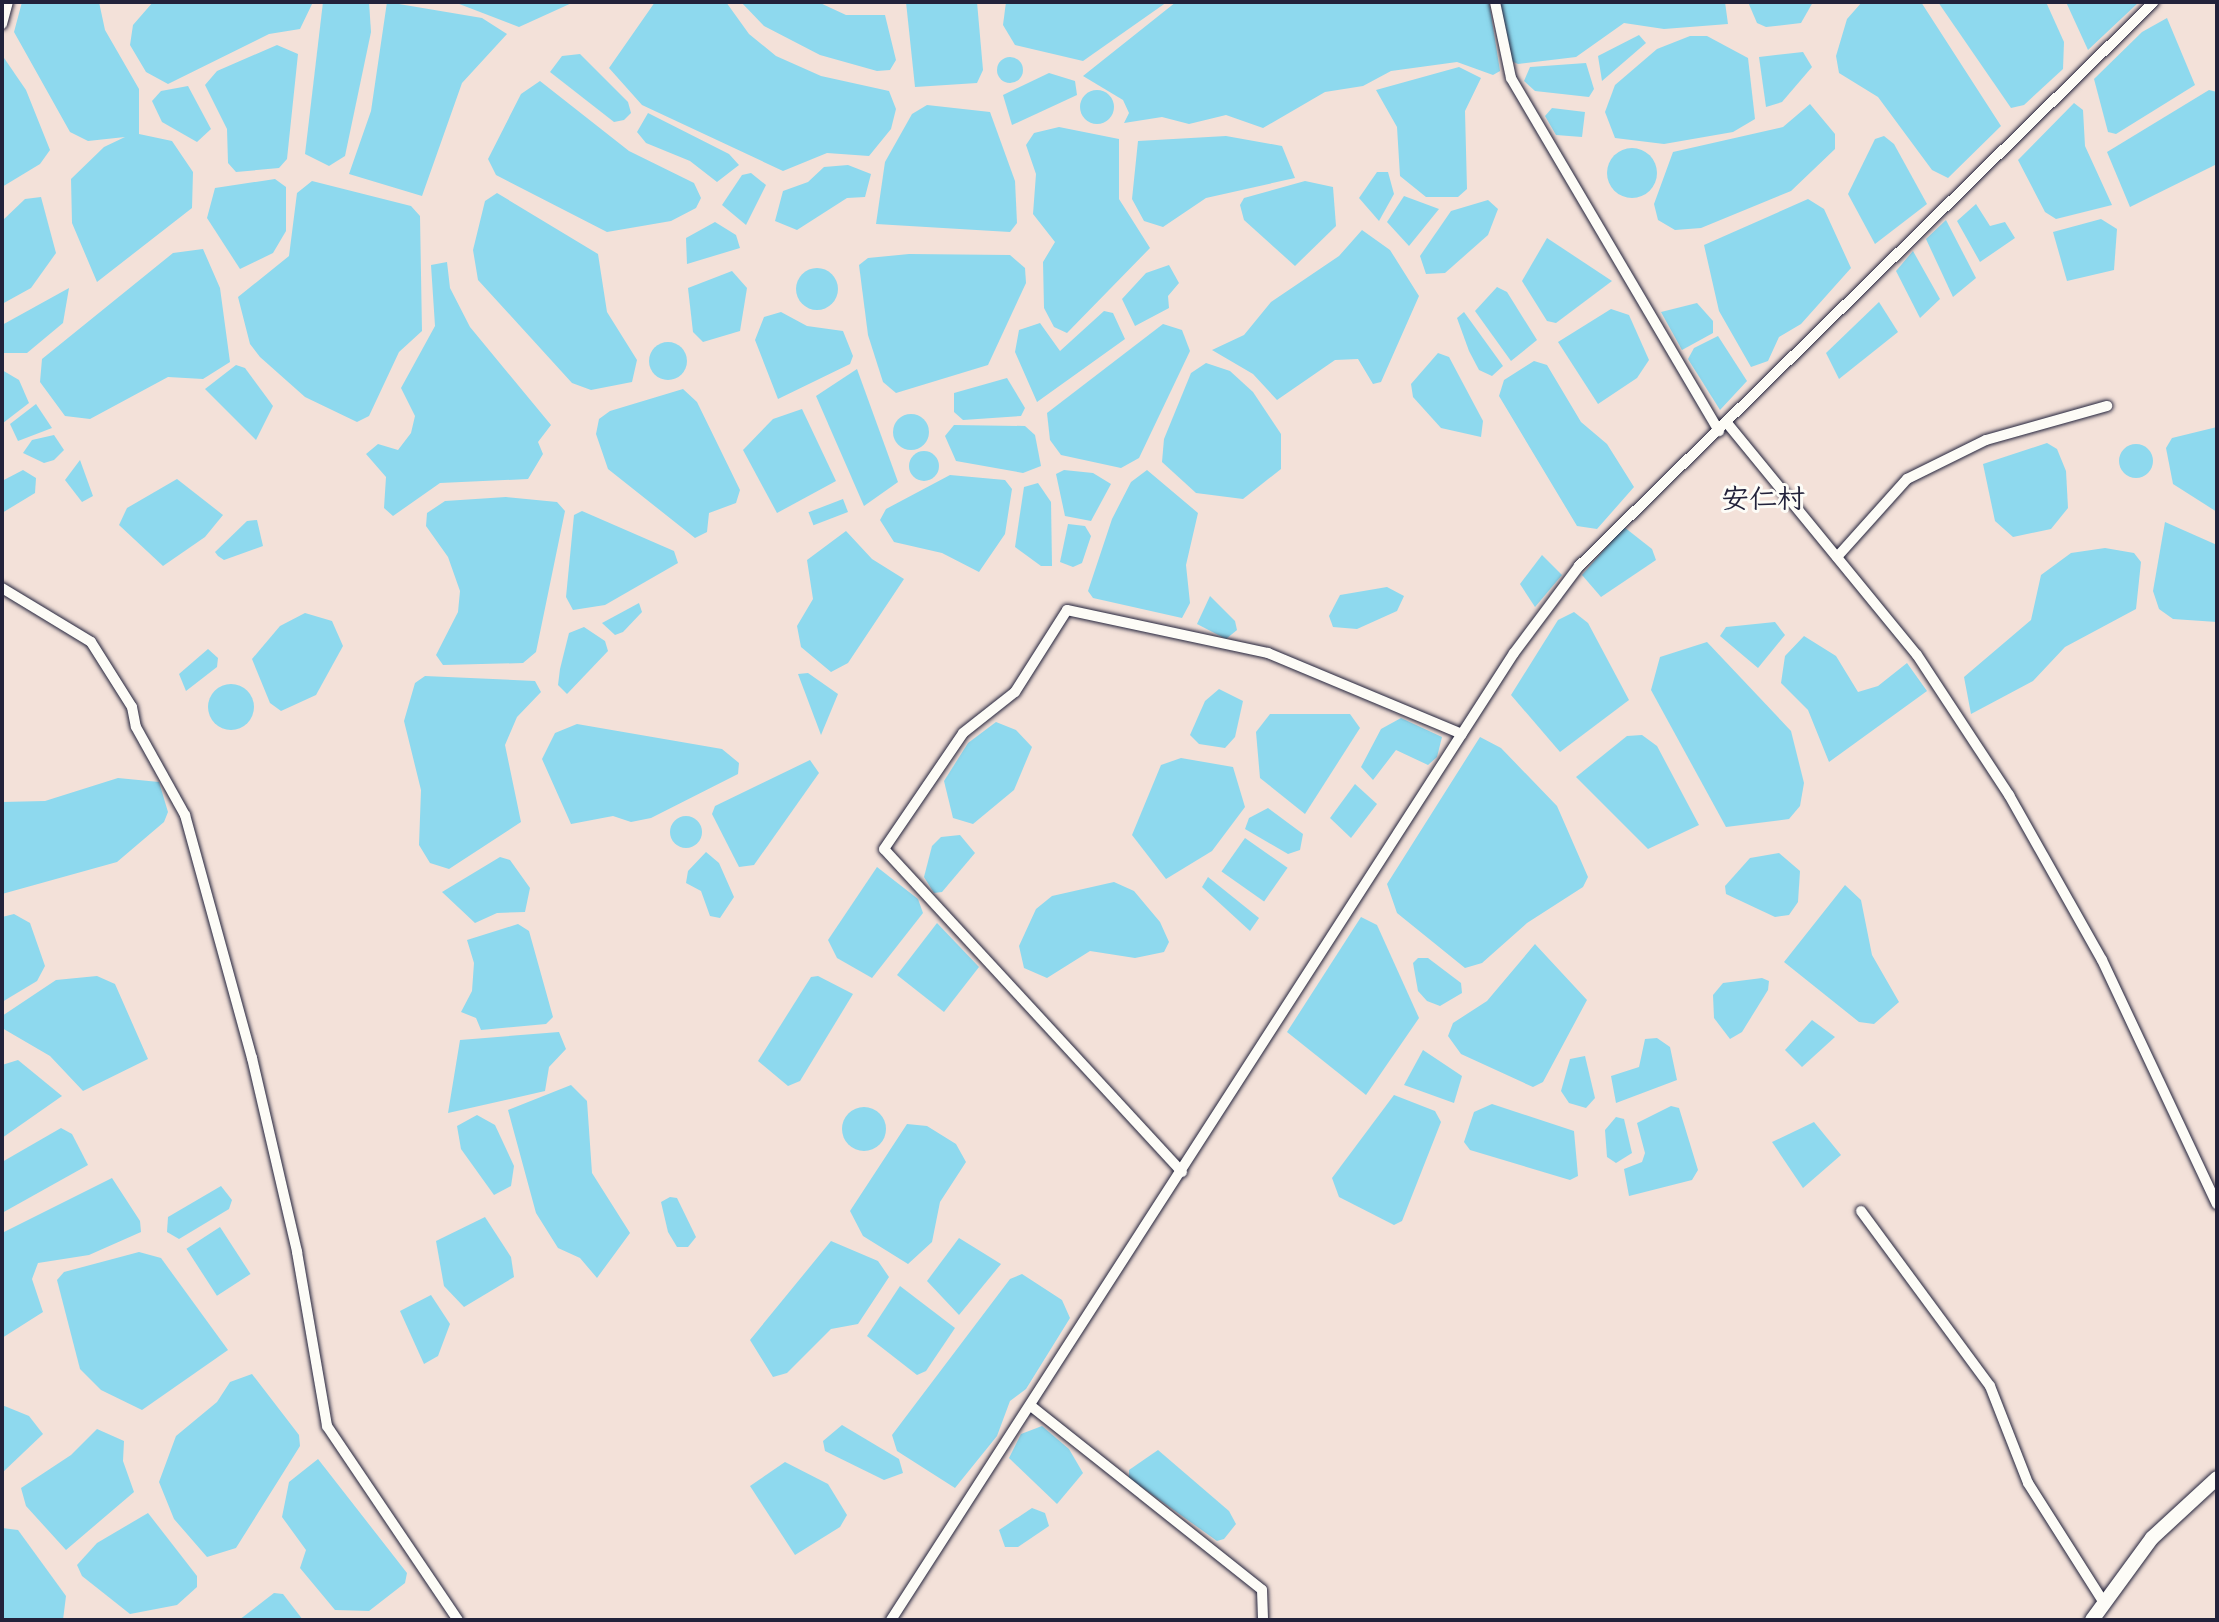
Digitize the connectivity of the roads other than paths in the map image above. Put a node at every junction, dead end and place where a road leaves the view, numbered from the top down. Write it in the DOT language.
graph roads {
  1 [pos="8,2"];
  2 [pos="1495,2"];
  3 [pos="2154,2"];
  4 [pos="2,24"];
  5 [pos="2107,406"];
  6 [pos="1723,427"];
  7 [pos="1837,557"];
  8 [pos="2,588"];
  9 [pos="1462,734"];
  10 [pos="1182,1172"];
  11 [pos="2217,1204"];
  12 [pos="1861,1211"];
  13 [pos="1031,1406"];
  14 [pos="2217,1478"];
  15 [pos="2103,1601"];
  16 [pos="458,1620"];
  17 [pos="891,1620"];
  18 [pos="1263,1620"];
  19 [pos="2092,1620"];
  1 -- 4 [label="street"];
  2 -- 6 [label="street"];
  3 -- 6 [label="street"];
  5 -- 7 [label="street"];
  6 -- 7 [label="street"];
  6 -- 9 [label="street"];
  7 -- 11 [label="street"];
  8 -- 16 [label="street"];
  9 -- 10 [label="street"];
  9 -- 10 [label="street"];
  10 -- 13 [label="street"];
  12 -- 15 [label="street"];
  13 -- 17 [label="street"];
  13 -- 18 [label="street"];
  14 -- 15 [label="street"];
  15 -- 19 [label="street"];
}
